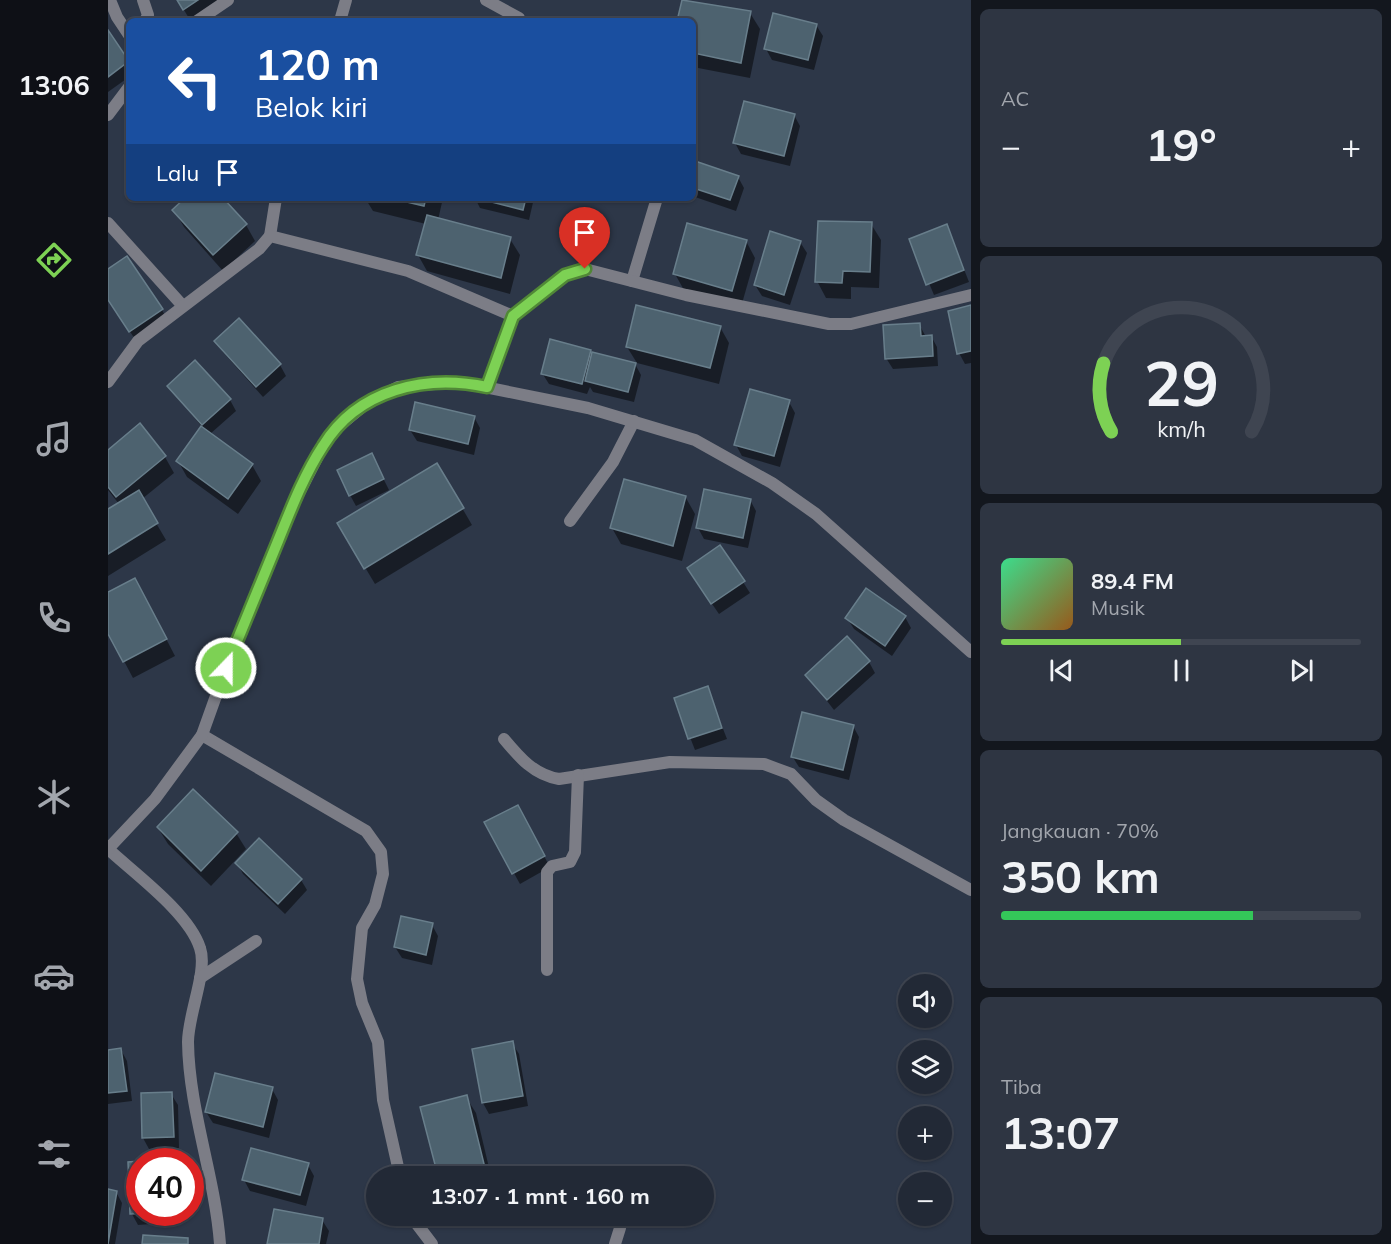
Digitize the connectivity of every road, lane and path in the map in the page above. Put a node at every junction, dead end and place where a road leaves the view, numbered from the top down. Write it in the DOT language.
graph roads {
  1 [pos="110,0"];
  2 [pos="143,0"];
  3 [pos="228,0"];
  4 [pos="346,0"];
  5 [pos="486,0"];
  6 [pos="146,18"];
  7 [pos="201,18"];
  8 [pos="341,18"];
  9 [pos="519,18"];
  10 [pos="126,30"];
  11 [pos="126,91"];
  12 [pos="108,115"];
  13 [pos="276,201"];
  14 [pos="656,201"];
  15 [pos="108,224"];
  16 [pos="270,236"];
  17 [pos="632,281"];
  18 [pos="971,295"];
  19 [pos="182,305"];
  20 [pos="513,316"];
  21 [pos="108,382"];
  22 [pos="487,387"];
  23 [pos="634,421"];
  24 [pos="570,521"];
  25 [pos="971,652"];
  26 [pos="202,735"];
  27 [pos="504,739"];
  28 [pos="578,775"];
  29 [pos="108,849"];
  30 [pos="971,890"];
  31 [pos="256,940"];
  32 [pos="547,970"];
  33 [pos="200,978"];
  34 [pos="398,1166"];
  35 [pos="418,1226"];
  36 [pos="620,1226"];
  37 [pos="219,1244"];
  38 [pos="432,1244"];
  39 [pos="615,1244"];
  1 -- 10 [label="street"];
  2 -- 6 [label="street"];
  3 -- 7 [label="street"];
  4 -- 8 [label="street"];
  5 -- 9 [label="street"];
  11 -- 12 [label="street"];
  13 -- 16 [label="street"];
  14 -- 17 [label="street"];
  15 -- 19 [label="street"];
  16 -- 19 [label="street"];
  16 -- 20 [label="street"];
  17 -- 18 [label="street"];
  17 -- 20 [label="street"];
  19 -- 21 [label="street"];
  20 -- 22 [label="street"];
  22 -- 23 [label="street"];
  22 -- 26 [label="street"];
  23 -- 24 [label="street"];
  23 -- 25 [label="street"];
  26 -- 29 [label="street"];
  26 -- 34 [label="street"];
  27 -- 28 [label="street"];
  28 -- 30 [label="street"];
  28 -- 32 [label="street"];
  29 -- 33 [label="street"];
  31 -- 33 [label="street"];
  33 -- 37 [label="street"];
  35 -- 38 [label="street"];
  36 -- 39 [label="street"];
}
